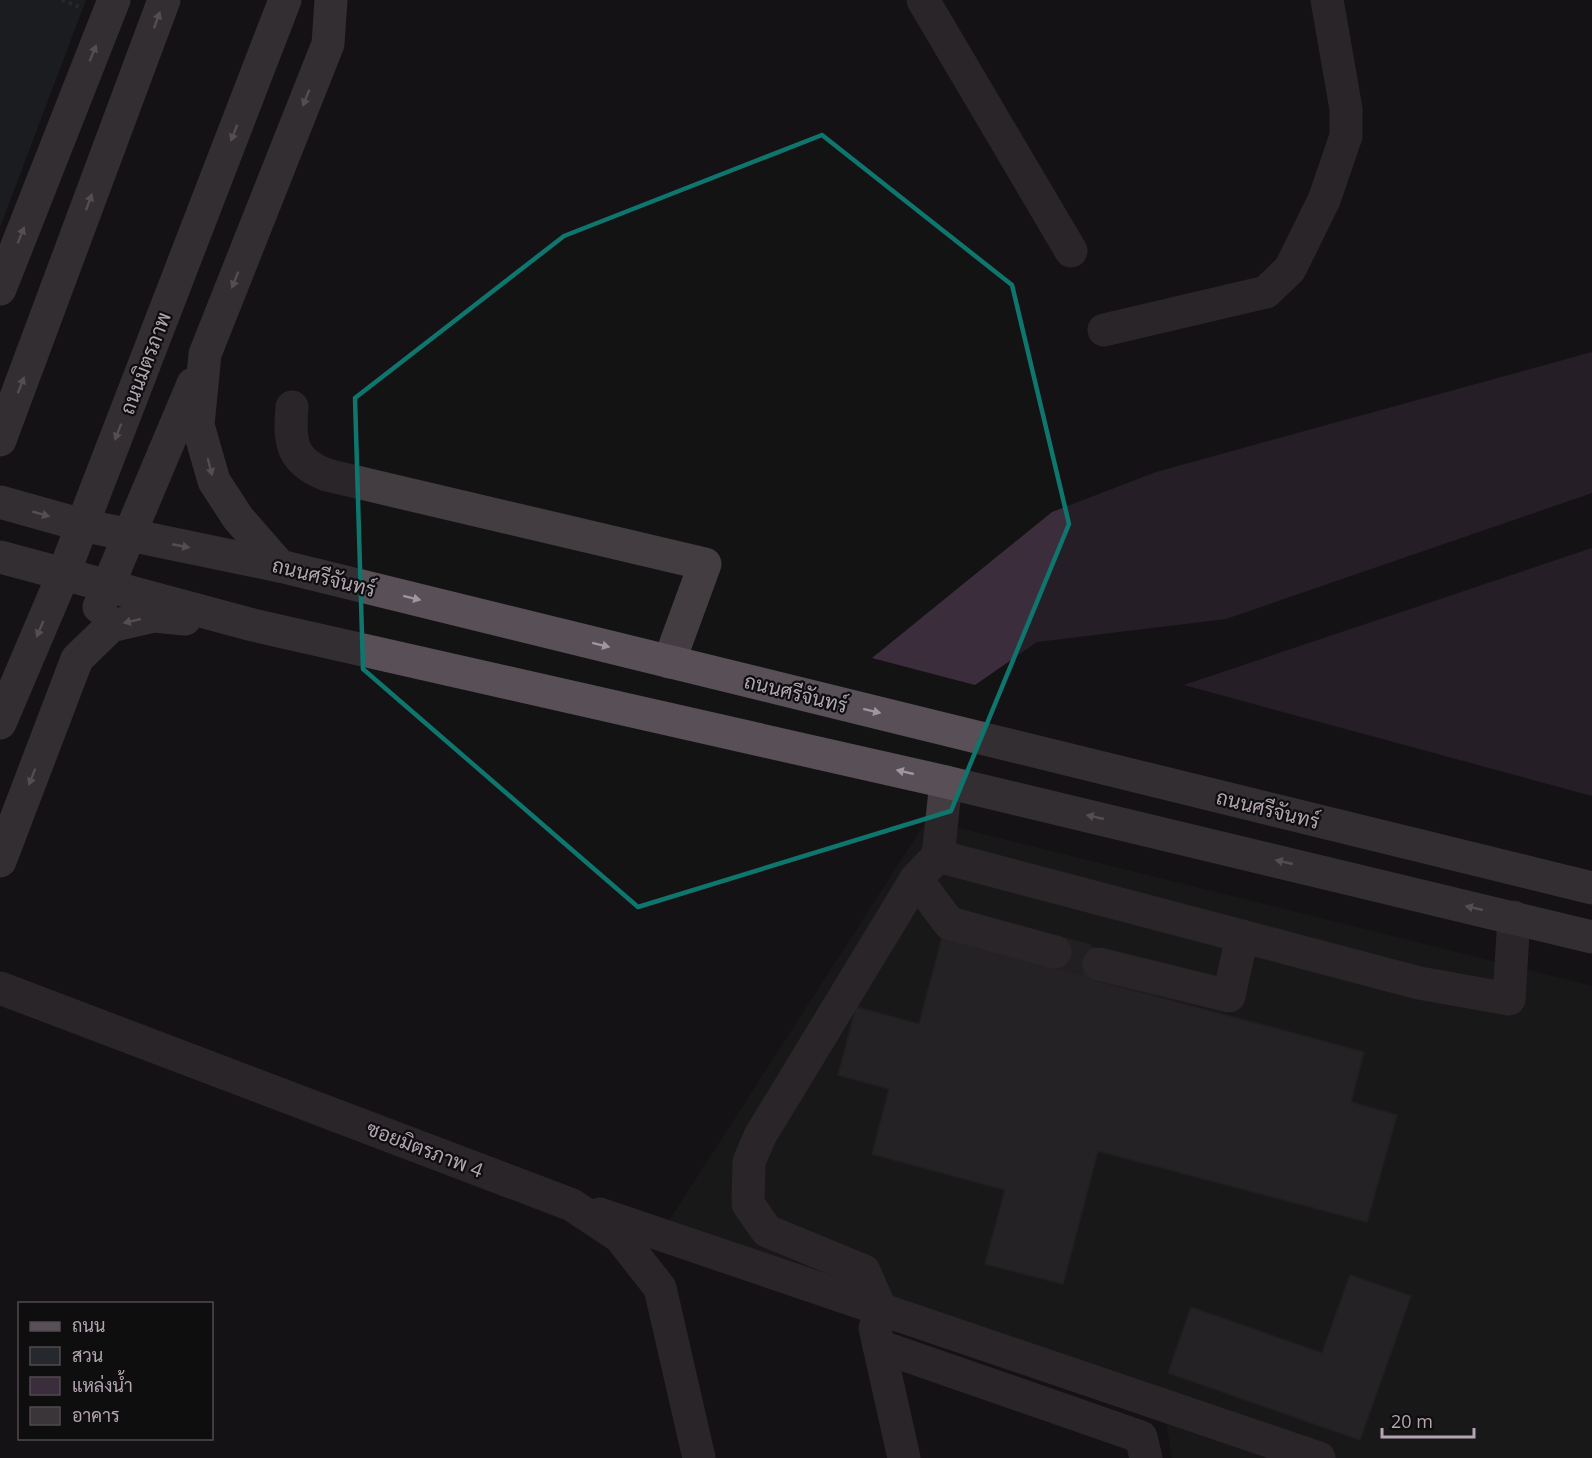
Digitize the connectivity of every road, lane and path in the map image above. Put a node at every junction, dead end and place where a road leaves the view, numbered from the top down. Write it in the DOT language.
graph roads {
  1 [pos="62,0"];
  2 [pos="114,0"];
  3 [pos="164,0"];
  4 [pos="285,0"];
  5 [pos="331,0"];
  6 [pos="344,0"];
  7 [pos="923,0"];
  8 [pos="1327,0"];
  9 [pos="83,8"];
  10 [pos="328,44"];
  11 [pos="1071,250"];
  12 [pos="0,289"];
  13 [pos="1104,330"];
  14 [pos="205,354"];
  15 [pos="292,407"];
  16 [pos="0,440"];
  17 [pos="0,502"];
  18 [pos="82,525"];
  19 [pos="129,535"];
  20 [pos="0,557"];
  21 [pos="280,566"];
  22 [pos="63,575"];
  23 [pos="108,586"];
  24 [pos="253,625"];
  25 [pos="77,659"];
  26 [pos="669,662"];
  27 [pos="0,723"];
  28 [pos="946,782"];
  29 [pos="938,856"];
  30 [pos="0,861"];
  31 [pos="915,879"];
  32 [pos="1592,888"];
  33 [pos="1514,917"];
  34 [pos="1242,936"];
  35 [pos="1592,937"];
  36 [pos="1055,952"];
  37 [pos="1100,964"];
  38 [pos="0,988"];
  39 [pos="572,1205"];
  40 [pos="875,1308"];
  41 [pos="879,1346"];
  42 [pos="699,1458"];
  43 [pos="904,1458"];
  44 [pos="1146,1458"];
  45 [pos="1319,1458"];
  1 -- 9 [label="path"];
  12 -- 2 [label="main road, one-way"];
  16 -- 3 [label="main road, one-way"];
  4 -- 18 [label="main road, ถนนมิตรภาพ, one-way"];
  5 -- 10 [label="main road"];
  6 -- 10 [label="main road"];
  7 -- 11 [label="street"];
  8 -- 13 [label="street"];
  10 -- 14 [label="main road, one-way"];
  14 -- 19 [label="main road"];
  14 -- 21 [label="main road, one-way"];
  15 -- 26 [label="street"];
  17 -- 18 [label="main road, ถนนศรีจันทร์, one-way"];
  18 -- 19 [label="main road, ถนนศรีจันทร์"];
  18 -- 22 [label="main road, ถนนมิตรภาพ"];
  19 -- 21 [label="main road, ถนนศรีจันทร์, one-way"];
  19 -- 23 [label="main road"];
  20 -- 22 [label="main road"];
  21 -- 26 [label="main road, ถนนศรีจันทร์, one-way"];
  22 -- 23 [label="main road"];
  22 -- 27 [label="main road, ถนนมิตรภาพ, one-way"];
  23 -- 24 [label="main road"];
  23 -- 25 [label="main road"];
  24 -- 25 [label="main road, one-way"];
  28 -- 24 [label="main road, one-way"];
  25 -- 30 [label="main road, one-way"];
  26 -- 32 [label="main road, ถนนศรีจันทร์, one-way"];
  28 -- 29 [label="street"];
  33 -- 28 [label="main road, one-way"];
  29 -- 31 [label="street"];
  29 -- 34 [label="street"];
  31 -- 36 [label="street"];
  31 -- 40 [label="street"];
  33 -- 34 [label="street"];
  33 -- 35 [label="main road"];
  34 -- 37 [label="street"];
  38 -- 39 [label="street, ซอยมิตรภาพ 4"];
  39 -- 40 [label="street"];
  39 -- 42 [label="street, ซอยมิตรภาพ 4"];
  40 -- 41 [label="street"];
  40 -- 45 [label="street"];
  41 -- 43 [label="street"];
  41 -- 44 [label="street"];
}
